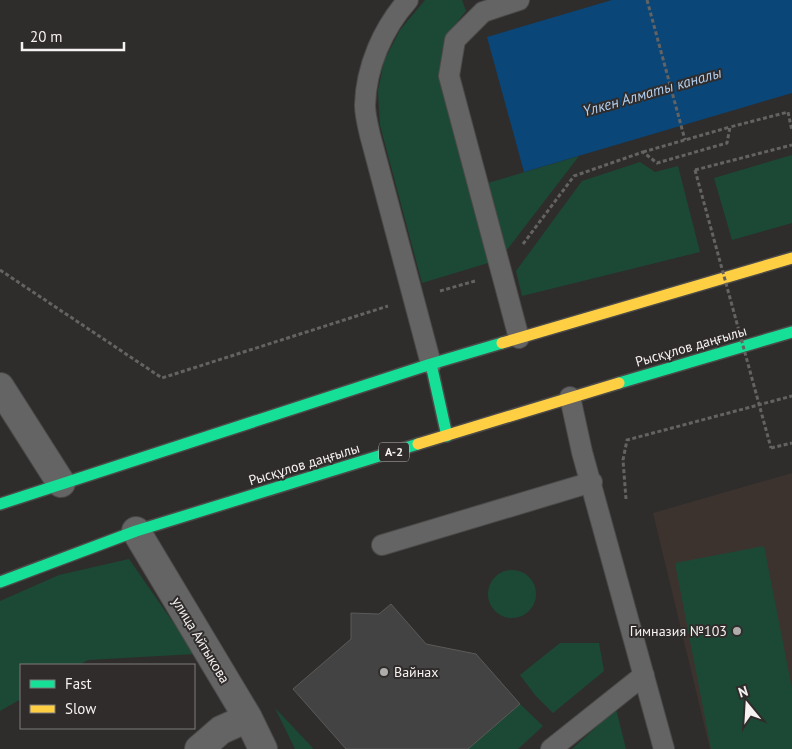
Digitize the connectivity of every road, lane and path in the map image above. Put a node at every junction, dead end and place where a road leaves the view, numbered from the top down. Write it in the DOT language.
graph roads {
  1 [pos="407,0"];
  2 [pos="519,0"];
  3 [pos="647,0"];
  4 [pos="480,6"];
  5 [pos="730,127"];
  6 [pos="685,140"];
  7 [pos="792,145"];
  8 [pos="643,152"];
  9 [pos="792,258"];
  10 [pos="792,332"];
  11 [pos="519,338"];
  12 [pos="431,364"];
  13 [pos="0,387"];
  14 [pos="792,396"];
  15 [pos="570,397"];
  16 [pos="447,436"];
  17 [pos="792,443"];
  18 [pos="592,482"];
  19 [pos="61,483"];
  20 [pos="0,504"];
  21 [pos="626,508"];
  22 [pos="136,531"];
  23 [pos="382,545"];
  24 [pos="0,582"];
  25 [pos="644,675"];
  26 [pos="248,718"];
  27 [pos="199,749"];
  28 [pos="263,749"];
  29 [pos="551,749"];
  30 [pos="664,749"];
  1 -- 12 [label="lane"];
  2 -- 4 [label="lane"];
  3 -- 6 [label="path"];
  4 -- 11 [label="lane"];
  5 -- 6 [label="path"];
  6 -- 8 [label="path"];
  7 -- 17 [label="path, bridge"];
  9 -- 11 [label="main road"];
  10 -- 15 [label="main road, Рысқұлов даңғылы / A-2"];
  11 -- 12 [label="main road"];
  12 -- 16 [label="main road"];
  12 -- 19 [label="main road"];
  13 -- 19 [label="street"];
  14 -- 21 [label="path"];
  15 -- 16 [label="main road, Рысқұлов даңғылы / A-2"];
  15 -- 18 [label="lane"];
  16 -- 22 [label="main road, Рысқұлов даңғылы / A-2"];
  18 -- 23 [label="lane"];
  18 -- 25 [label="lane"];
  19 -- 20 [label="main road"];
  22 -- 24 [label="main road, Рысқұлов даңғылы / A-2"];
  22 -- 26 [label="street, улица Айтыкова"];
  25 -- 29 [label="lane"];
  25 -- 30 [label="lane"];
  26 -- 27 [label="street"];
  26 -- 28 [label="street, улица Айтыкова"];
}
